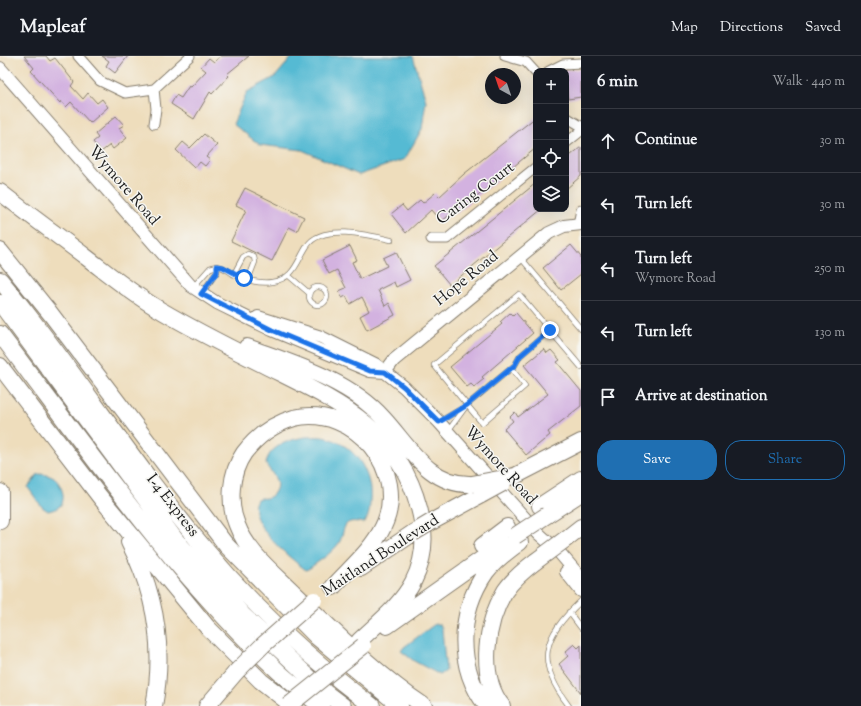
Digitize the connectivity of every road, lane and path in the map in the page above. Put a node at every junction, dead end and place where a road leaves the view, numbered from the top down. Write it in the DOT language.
graph roads {
  1 [pos="78,56"];
  2 [pos="190,56"];
  3 [pos="505,56"];
  4 [pos="581,63"];
  5 [pos="0,68"];
  6 [pos="555,68"];
  7 [pos="533,70"];
  8 [pos="154,89"];
  9 [pos="569,118"];
  10 [pos="154,124"];
  11 [pos="581,126"];
  12 [pos="581,130"];
  13 [pos="569,140"];
  14 [pos="533,169"];
  15 [pos="0,192"];
  16 [pos="581,210"];
  17 [pos="580,224"];
  18 [pos="432,239"];
  19 [pos="391,240"];
  20 [pos="0,251"];
  21 [pos="520,256"];
  22 [pos="217,266"];
  23 [pos="234,274"];
  24 [pos="289,276"];
  25 [pos="0,280"];
  26 [pos="248,280"];
  27 [pos="197,291"];
  28 [pos="134,293"];
  29 [pos="309,293"];
  30 [pos="0,303"];
  31 [pos="581,328"];
  32 [pos="550,330"];
  33 [pos="0,334"];
  34 [pos="0,366"];
  35 [pos="581,367"];
  36 [pos="511,368"];
  37 [pos="385,372"];
  38 [pos="467,405"];
  39 [pos="439,422"];
  40 [pos="448,432"];
  41 [pos="581,442"];
  42 [pos="581,479"];
  43 [pos="476,490"];
  44 [pos="0,492"];
  45 [pos="581,493"];
  46 [pos="100,497"];
  47 [pos="581,502"];
  48 [pos="546,514"];
  49 [pos="0,521"];
  50 [pos="581,527"];
  51 [pos="539,534"];
  52 [pos="514,535"];
  53 [pos="581,578"];
  54 [pos="333,587"];
  55 [pos="581,591"];
  56 [pos="581,602"];
  57 [pos="569,612"];
  58 [pos="581,628"];
  59 [pos="361,643"];
  60 [pos="154,706"];
  61 [pos="207,706"];
  62 [pos="288,706"];
  63 [pos="293,706"];
  64 [pos="321,706"];
  65 [pos="344,706"];
  66 [pos="372,706"];
  67 [pos="400,706"];
  68 [pos="424,706"];
  69 [pos="487,706"];
  70 [pos="502,706"];
  71 [pos="569,706"];
  1 -- 8 [label="street"];
  2 -- 8 [label="street"];
  3 -- 7 [label="street"];
  4 -- 6 [label="street"];
  5 -- 27 [label="main road, Wymore Road"];
  8 -- 10 [label="street"];
  9 -- 11 [label="street"];
  12 -- 13 [label="street"];
  14 -- 18 [label="street, Caring Court"];
  15 -- 28 [label="highway"];
  16 -- 17 [label="street"];
  17 -- 21 [label="main road, Hope Road"];
  19 -- 24 [label="lane"];
  20 -- 67 [label="highway"];
  21 -- 31 [label="lane"];
  21 -- 37 [label="main road, Hope Road"];
  22 -- 23 [label="lane"];
  22 -- 27 [label="lane"];
  22 -- 27 [label="lane"];
  23 -- 26 [label="lane"];
  23 -- 26 [label="lane"];
  24 -- 26 [label="lane"];
  24 -- 29 [label="lane"];
  25 -- 66 [label="highway, I-4 Express"];
  27 -- 37 [label="main road, Wymore Road"];
  28 -- 43 [label="highway"];
  28 -- 59 [label="highway"];
  29 -- 29 [label="lane"];
  30 -- 65 [label="highway, I-4 Express"];
  32 -- 35 [label="lane"];
  32 -- 36 [label="lane"];
  32 -- 38 [label="lane"];
  33 -- 64 [label="highway"];
  34 -- 46 [label="highway"];
  36 -- 38 [label="lane"];
  36 -- 38 [label="lane"];
  37 -- 39 [label="main road, Wymore Road"];
  38 -- 39 [label="lane"];
  38 -- 40 [label="lane"];
  39 -- 40 [label="main road, Wymore Road"];
  40 -- 51 [label="main road, Wymore Road"];
  41 -- 43 [label="highway, Maitland Boulevard, bridge"];
  42 -- 48 [label="highway"];
  43 -- 54 [label="highway, Maitland Boulevard, bridge"];
  44 -- 49 [label="highway"];
  45 -- 48 [label="highway"];
  46 -- 60 [label="highway"];
  46 -- 63 [label="highway"];
  47 -- 48 [label="highway"];
  48 -- 52 [label="highway, bridge"];
  50 -- 70 [label="highway, bridge"];
  51 -- 53 [label="main road, Wymore Road"];
  51 -- 55 [label="main road, Wymore Road"];
  52 -- 59 [label="highway"];
  52 -- 69 [label="highway"];
  54 -- 61 [label="highway, Maitland Boulevard, bridge"];
  54 -- 68 [label="highway"];
  56 -- 57 [label="lane"];
  57 -- 58 [label="lane"];
  57 -- 71 [label="lane"];
  59 -- 62 [label="highway, bridge"];
}
